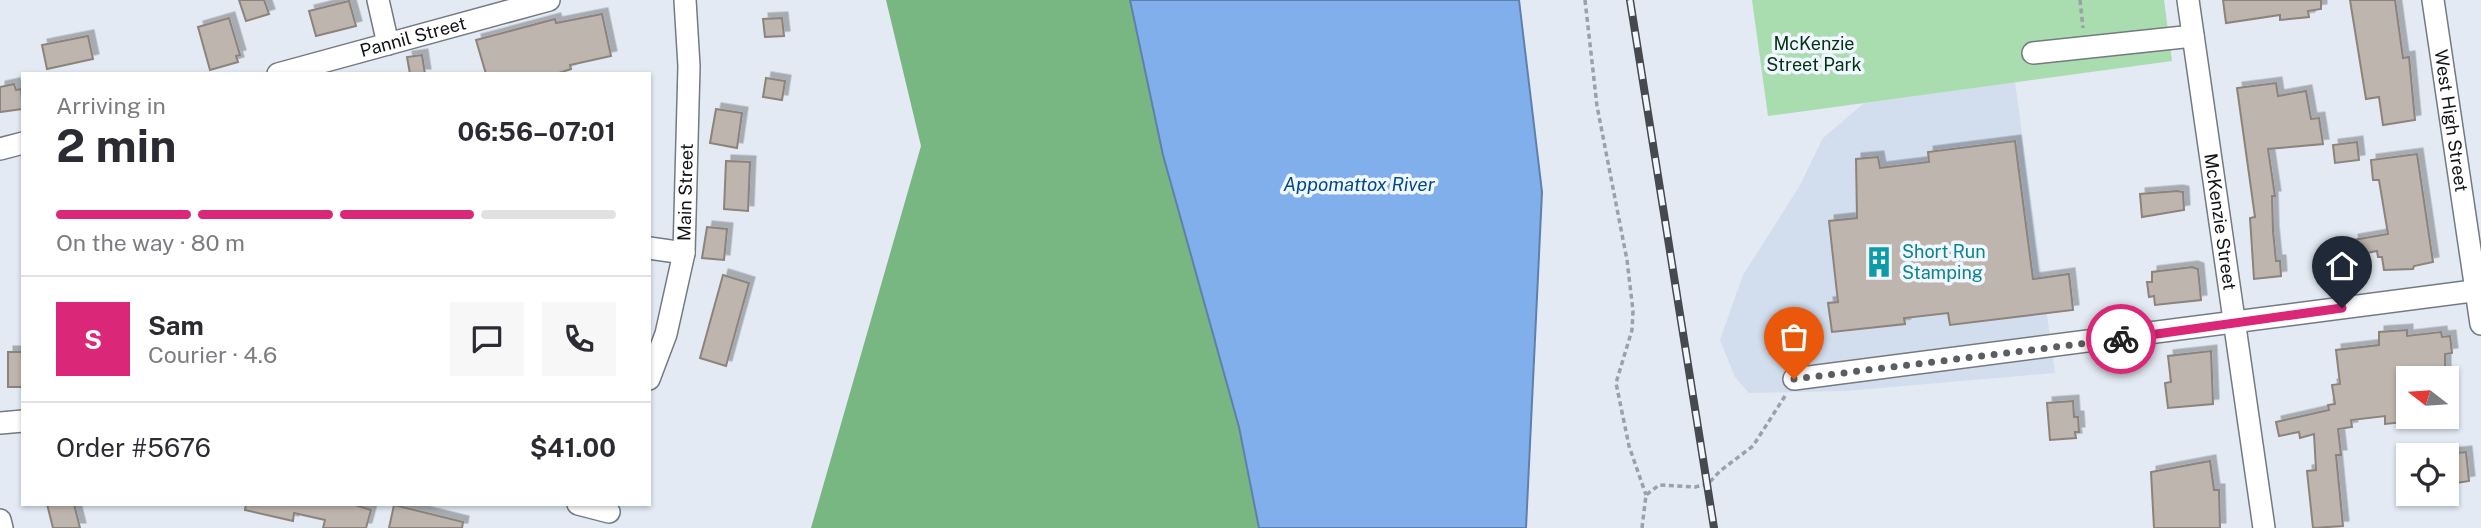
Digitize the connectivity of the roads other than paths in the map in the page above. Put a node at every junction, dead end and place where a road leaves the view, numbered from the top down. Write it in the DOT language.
graph roads {
  1 [pos="379,0"];
  2 [pos="549,0"];
  3 [pos="685,0"];
  4 [pos="2188,0"];
  5 [pos="2434,0"];
  6 [pos="2193,36"];
  7 [pos="388,44"];
  8 [pos="2033,53"];
  9 [pos="285,72"];
  10 [pos="21,143"];
  11 [pos="0,149"];
  12 [pos="651,248"];
  13 [pos="684,253"];
  14 [pos="2478,290"];
  15 [pos="2234,322"];
  16 [pos="2481,324"];
  17 [pos="651,373"];
  18 [pos="1794,379"];
  19 [pos="21,421"];
  20 [pos="0,423"];
  21 [pos="583,506"];
  22 [pos="608,515"];
  23 [pos="0,520"];
  24 [pos="2,528"];
  25 [pos="2264,528"];
  1 -- 7 [label="street"];
  2 -- 7 [label="street, Pannil Street"];
  3 -- 13 [label="street, Main Street"];
  4 -- 6 [label="street, McKenzie Street"];
  5 -- 14 [label="street, West High Street"];
  6 -- 8 [label="street"];
  6 -- 15 [label="street, McKenzie Street"];
  7 -- 9 [label="street, Pannil Street"];
  10 -- 11 [label="street"];
  12 -- 13 [label="street"];
  13 -- 17 [label="street, Main Street"];
  14 -- 15 [label="street"];
  14 -- 16 [label="street, West High Street"];
  15 -- 18 [label="street"];
  15 -- 25 [label="street, McKenzie Street"];
  19 -- 20 [label="street"];
  21 -- 22 [label="street"];
  23 -- 24 [label="street"];
}
